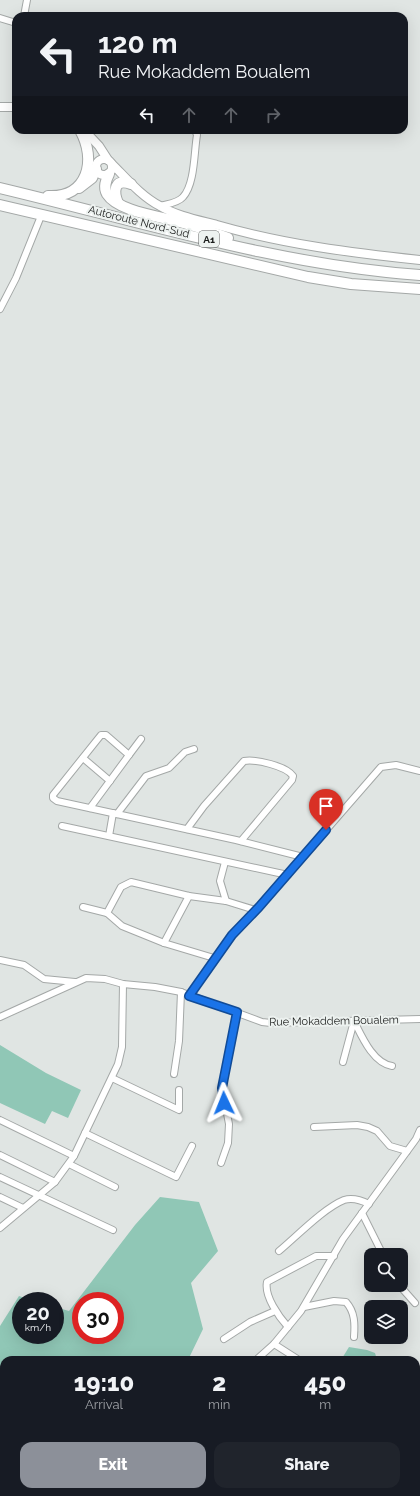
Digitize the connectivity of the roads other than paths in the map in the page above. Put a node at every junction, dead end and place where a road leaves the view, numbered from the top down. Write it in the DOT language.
graph roads {
  1 [pos="27,0"];
  2 [pos="25,12"];
  3 [pos="0,18"];
  4 [pos="12,22"];
  5 [pos="12,106"];
  6 [pos="0,107"];
  7 [pos="82,134"];
  8 [pos="88,134"];
  9 [pos="197,134"];
  10 [pos="99,146"];
  11 [pos="96,166"];
  12 [pos="110,166"];
  13 [pos="131,184"];
  14 [pos="0,188"];
  15 [pos="75,191"];
  16 [pos="31,196"];
  17 [pos="118,203"];
  18 [pos="0,205"];
  19 [pos="160,206"];
  20 [pos="42,216"];
  21 [pos="277,256"];
  22 [pos="420,260"];
  23 [pos="420,274"];
  24 [pos="420,289"];
  25 [pos="0,309"];
  26 [pos="141,739"];
  27 [pos="194,749"];
  28 [pos="129,755"];
  29 [pos="82,758"];
  30 [pos="420,771"];
  31 [pos="110,781"];
  32 [pos="90,808"];
  33 [pos="115,814"];
  34 [pos="62,826"];
  35 [pos="187,829"];
  36 [pos="109,836"];
  37 [pos="242,841"];
  38 [pos="303,857"];
  39 [pos="225,862"];
  40 [pos="288,875"];
  41 [pos="189,896"];
  42 [pos="226,901"];
  43 [pos="83,907"];
  44 [pos="254,910"];
  45 [pos="107,913"];
  46 [pos="164,943"];
  47 [pos="214,958"];
  48 [pos="0,960"];
  49 [pos="75,982"];
  50 [pos="123,984"];
  51 [pos="181,992"];
  52 [pos="189,996"];
  53 [pos="237,1012"];
  54 [pos="0,1018"];
  55 [pos="420,1019"];
  56 [pos="354,1021"];
  57 [pos="343,1062"];
  58 [pos="392,1066"];
  59 [pos="174,1074"];
  60 [pos="112,1078"];
  61 [pos="179,1090"];
  62 [pos="0,1120"];
  63 [pos="314,1127"];
  64 [pos="420,1130"];
  65 [pos="85,1133"];
  66 [pos="418,1141"];
  67 [pos="192,1146"];
  68 [pos="407,1151"];
  69 [pos="0,1155"];
  70 [pos="74,1156"];
  71 [pos="221,1163"];
  72 [pos="69,1164"];
  73 [pos="0,1176"];
  74 [pos="55,1182"];
  75 [pos="115,1188"];
  76 [pos="38,1195"];
  77 [pos="0,1197"];
  78 [pos="368,1204"];
  79 [pos="23,1208"];
  80 [pos="362,1213"];
  81 [pos="1,1225"];
  82 [pos="113,1230"];
  83 [pos="380,1248"];
  84 [pos="279,1251"];
  85 [pos="334,1256"];
  86 [pos="405,1292"];
  87 [pos="415,1303"];
  88 [pos="304,1307"];
  89 [pos="275,1311"];
  90 [pos="288,1327"];
  91 [pos="354,1337"];
  92 [pos="224,1339"];
  93 [pos="274,1344"];
  94 [pos="260,1356"];
  95 [pos="293,1356"];
  1 -- 2 [label="street"];
  3 -- 4 [label="street"];
  5 -- 6 [label="main road"];
  7 -- 15 [label="highway"];
  8 -- 10 [label="main road"];
  9 -- 19 [label="street"];
  10 -- 11 [label="main road"];
  10 -- 12 [label="main road"];
  11 -- 12 [label="main road"];
  11 -- 12 [label="main road"];
  11 -- 15 [label="highway"];
  12 -- 13 [label="main road"];
  12 -- 17 [label="highway"];
  13 -- 17 [label="highway"];
  13 -- 19 [label="main road"];
  14 -- 16 [label="highway, Autoroute Nord-Sud / A1"];
  15 -- 16 [label="highway"];
  16 -- 21 [label="highway, Autoroute Nord-Sud / A1"];
  17 -- 21 [label="highway"];
  18 -- 20 [label="highway, Autoroute Nord-Sud / A1"];
  19 -- 22 [label="main road"];
  20 -- 24 [label="highway, Autoroute Nord-Sud / A1"];
  20 -- 25 [label="street"];
  21 -- 23 [label="highway, Autoroute Nord-Sud / A1"];
  26 -- 28 [label="street"];
  27 -- 33 [label="street"];
  28 -- 29 [label="street"];
  28 -- 31 [label="street"];
  29 -- 31 [label="street"];
  29 -- 32 [label="street"];
  30 -- 38 [label="street"];
  31 -- 32 [label="street"];
  32 -- 33 [label="street"];
  33 -- 35 [label="street"];
  33 -- 36 [label="street"];
  34 -- 36 [label="street"];
  35 -- 37 [label="street"];
  35 -- 37 [label="street"];
  36 -- 39 [label="street"];
  37 -- 38 [label="street"];
  38 -- 40 [label="street"];
  39 -- 40 [label="street"];
  39 -- 42 [label="street"];
  40 -- 44 [label="street"];
  41 -- 42 [label="street"];
  41 -- 45 [label="street"];
  41 -- 46 [label="street"];
  42 -- 44 [label="street"];
  43 -- 45 [label="street"];
  44 -- 47 [label="street"];
  45 -- 46 [label="street"];
  46 -- 47 [label="street"];
  47 -- 52 [label="street"];
  48 -- 49 [label="street"];
  49 -- 50 [label="street, Rue Mokaddem Boualem"];
  49 -- 54 [label="street, Rue Mokaddem Boualem"];
  50 -- 51 [label="street, Rue Mokaddem Boualem"];
  50 -- 60 [label="street"];
  51 -- 52 [label="street, Rue Mokaddem Boualem"];
  51 -- 59 [label="street"];
  52 -- 53 [label="street, Rue Mokaddem Boualem"];
  53 -- 56 [label="street, Rue Mokaddem Boualem"];
  53 -- 71 [label="street"];
  55 -- 56 [label="street, Rue Mokaddem Boualem"];
  56 -- 57 [label="street"];
  56 -- 58 [label="street"];
  60 -- 61 [label="street"];
  60 -- 65 [label="street"];
  62 -- 70 [label="street"];
  63 -- 68 [label="street"];
  64 -- 66 [label="street"];
  65 -- 67 [label="street"];
  65 -- 70 [label="street"];
  66 -- 68 [label="street"];
  68 -- 78 [label="street"];
  69 -- 74 [label="street"];
  70 -- 72 [label="street"];
  72 -- 74 [label="street"];
  72 -- 75 [label="street"];
  73 -- 76 [label="street"];
  74 -- 76 [label="street"];
  76 -- 79 [label="street"];
  76 -- 82 [label="street"];
  77 -- 79 [label="street"];
  78 -- 80 [label="street"];
  78 -- 84 [label="street"];
  79 -- 81 [label="street"];
  80 -- 83 [label="street"];
  80 -- 85 [label="street"];
  85 -- 88 [label="street"];
  85 -- 89 [label="street"];
  86 -- 87 [label="street"];
  88 -- 90 [label="street"];
  88 -- 91 [label="street"];
  89 -- 90 [label="street"];
  89 -- 92 [label="street"];
  90 -- 93 [label="street"];
  93 -- 94 [label="street"];
  93 -- 95 [label="street"];
}
